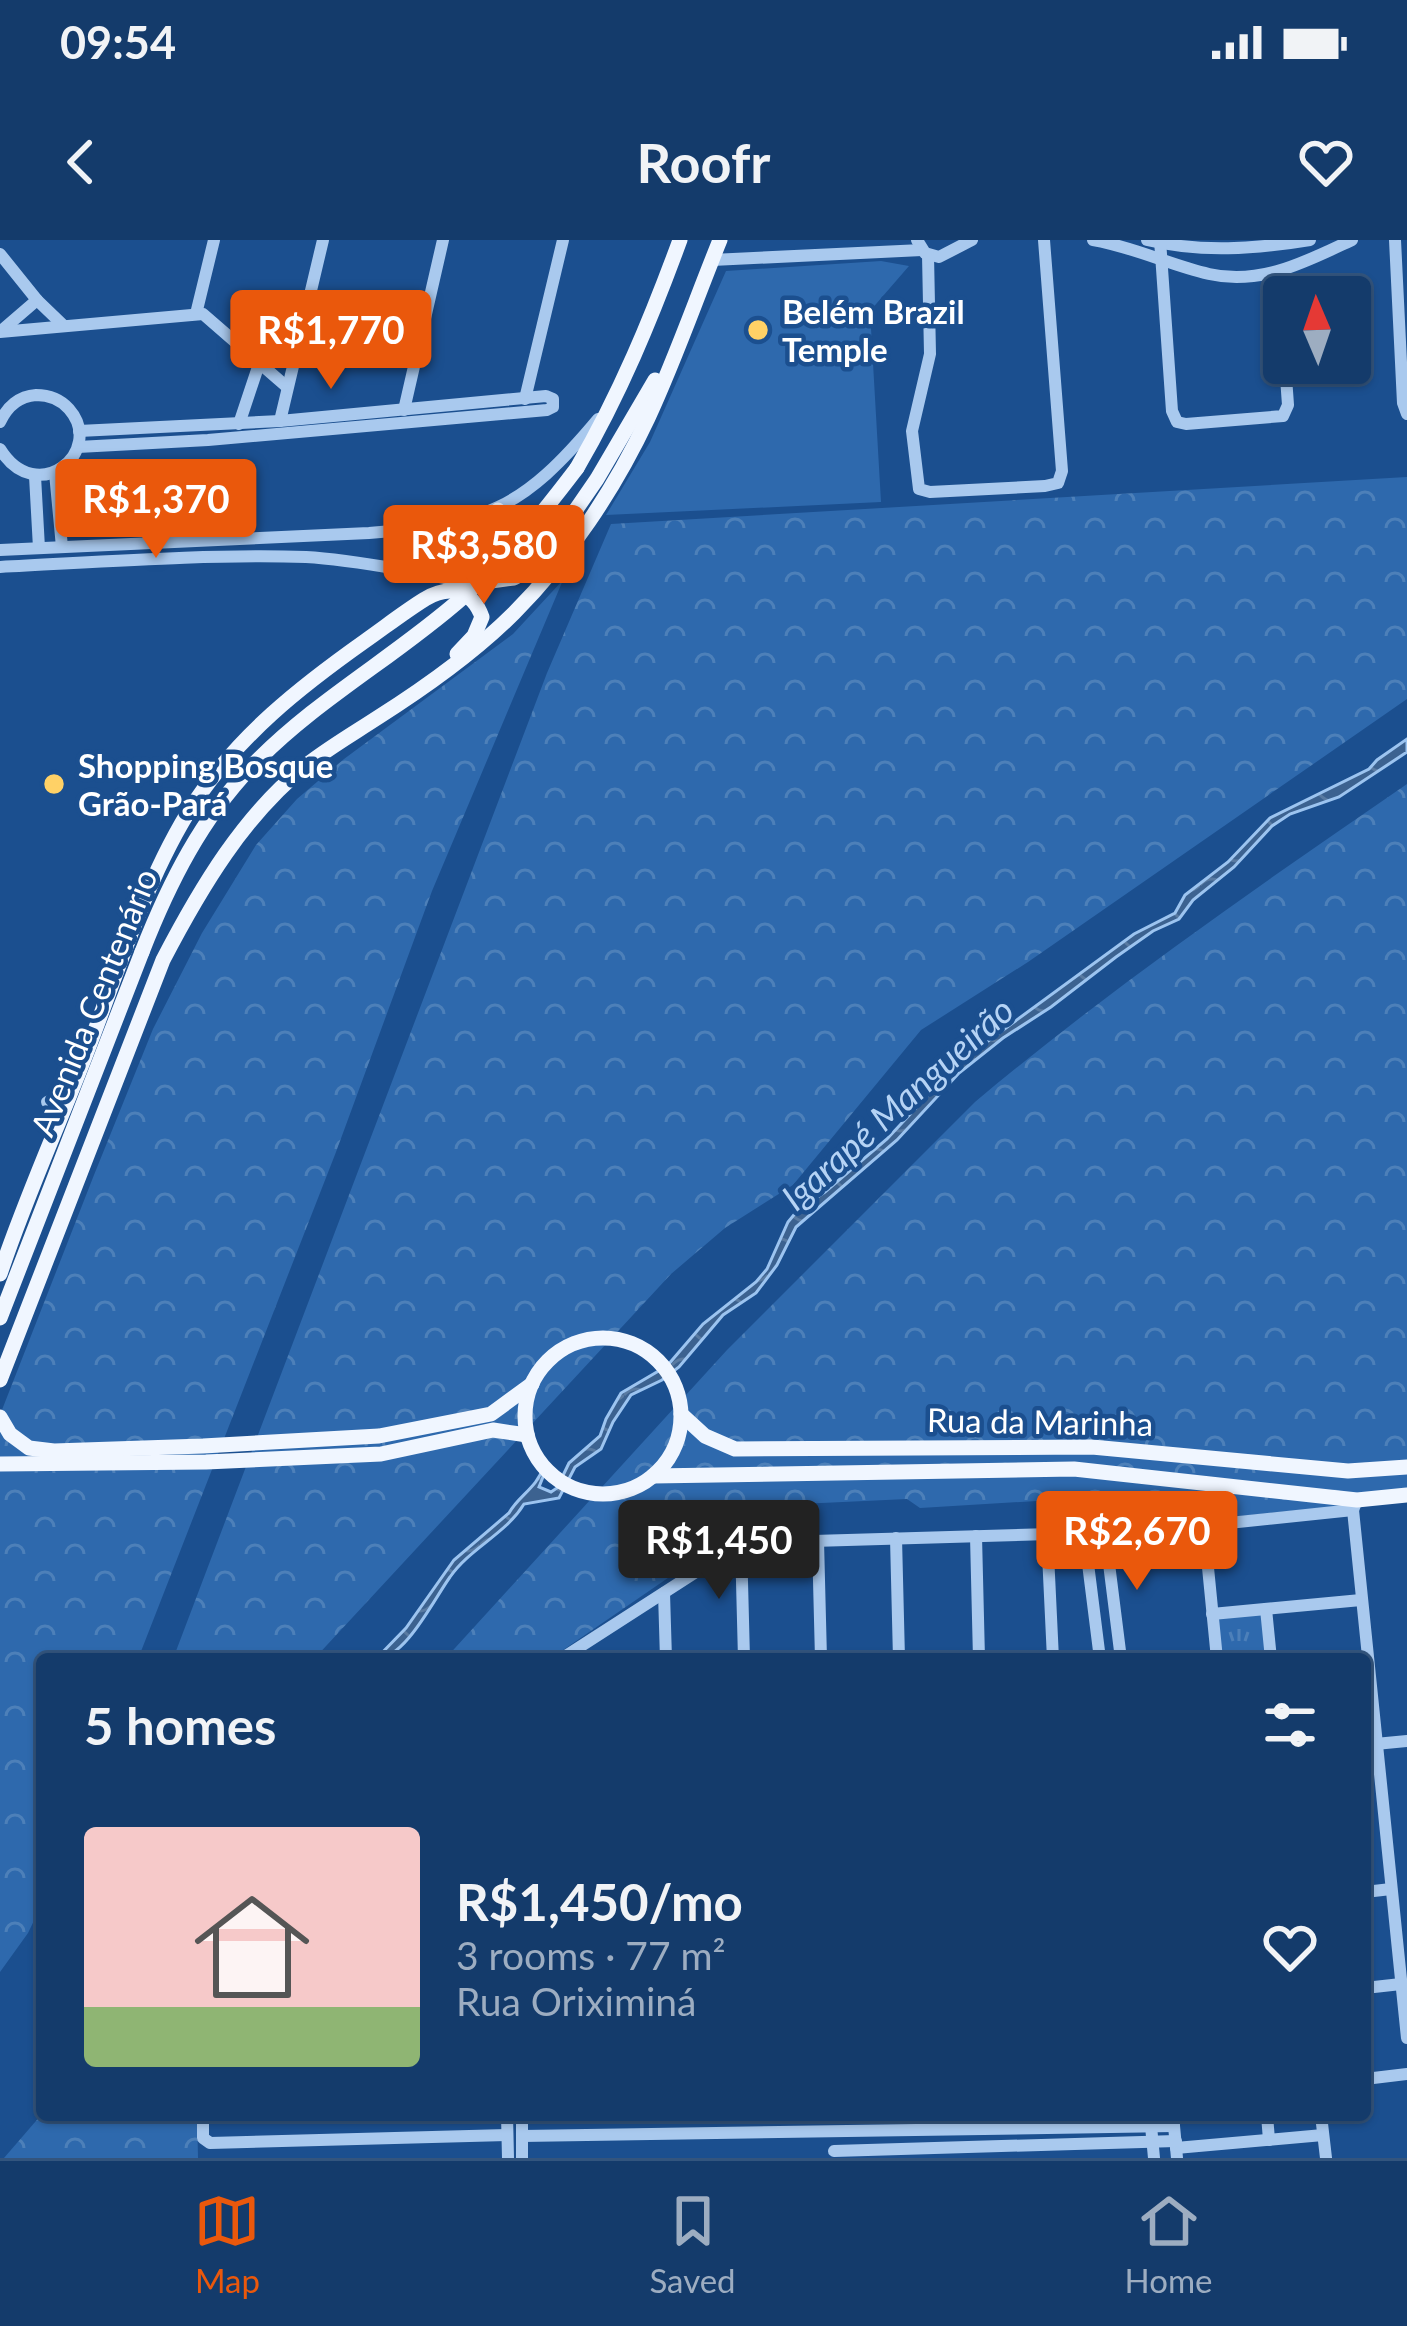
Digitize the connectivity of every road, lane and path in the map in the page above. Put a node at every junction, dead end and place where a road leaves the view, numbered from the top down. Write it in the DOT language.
graph roads {
  1 [pos="214,240"];
  2 [pos="322,240"];
  3 [pos="443,240"];
  4 [pos="563,240"];
  5 [pos="680,240"];
  6 [pos="720,240"];
  7 [pos="756,240"];
  8 [pos="972,240"];
  9 [pos="1044,240"];
  10 [pos="1093,240"];
  11 [pos="1310,240"];
  12 [pos="1352,240"];
  13 [pos="1395,240"];
  14 [pos="956,244"];
  15 [pos="1157,245"];
  16 [pos="882,246"];
  17 [pos="922,248"];
  18 [pos="0,254"];
  19 [pos="754,258"];
  20 [pos="712,260"];
  21 [pos="1279,271"];
  22 [pos="1279,276"];
  23 [pos="37,300"];
  24 [pos="196,314"];
  25 [pos="64,326"];
  26 [pos="0,332"];
  27 [pos="681,336"];
  28 [pos="259,364"];
  29 [pos="1286,384"];
  30 [pos="287,387"];
  31 [pos="525,399"];
  32 [pos="614,400"];
  33 [pos="404,410"];
  34 [pos="469,410"];
  35 [pos="1407,414"];
  36 [pos="350,420"];
  37 [pos="0,422"];
  38 [pos="280,422"];
  39 [pos="239,424"];
  40 [pos="79,431"];
  41 [pos="209,433"];
  42 [pos="78,447"];
  43 [pos="0,451"];
  44 [pos="55,473"];
  45 [pos="35,476"];
  46 [pos="498,510"];
  47 [pos="128,542"];
  48 [pos="62,547"];
  49 [pos="39,548"];
  50 [pos="0,550"];
  51 [pos="106,562"];
  52 [pos="0,567"];
  53 [pos="416,572"];
  54 [pos="445,576"];
  55 [pos="410,608"];
  56 [pos="421,690"];
  57 [pos="72,1090"];
  58 [pos="53,1134"];
  59 [pos="0,1274"];
  60 [pos="0,1318"];
  61 [pos="0,1380"];
  62 [pos="532,1384"];
  63 [pos="681,1414"];
  64 [pos="0,1417"];
  65 [pos="527,1435"];
  66 [pos="0,1464"];
  67 [pos="1407,1467"];
  68 [pos="653,1476"];
  69 [pos="1407,1495"];
  70 [pos="1355,1505"];
  71 [pos="1204,1527"];
  72 [pos="1084,1532"];
  73 [pos="1106,1532"];
  74 [pos="1047,1533"];
  75 [pos="976,1535"];
  76 [pos="896,1538"];
  77 [pos="818,1541"];
  78 [pos="741,1544"];
  79 [pos="1088,1563"];
  80 [pos="1109,1563"];
  81 [pos="664,1593"];
  82 [pos="1361,1600"];
  83 [pos="1266,1609"];
  84 [pos="1212,1614"];
  85 [pos="587,1642"];
  86 [pos="570,1653"];
  87 [pos="588,1653"];
  88 [pos="666,1653"];
  89 [pos="744,1653"];
  90 [pos="820,1653"];
  91 [pos="899,1653"];
  92 [pos="979,1653"];
  93 [pos="1053,1653"];
  94 [pos="1099,1653"];
  95 [pos="1120,1653"];
  96 [pos="1216,1653"];
  97 [pos="1270,1653"];
  98 [pos="1364,1653"];
  99 [pos="1407,1741"];
  100 [pos="1371,1745"];
  101 [pos="1371,1752"];
  102 [pos="1391,1889"];
  103 [pos="1371,1891"];
  104 [pos="1401,1984"];
  105 [pos="1371,1987"];
  106 [pos="1407,2038"];
  107 [pos="1407,2074"];
  108 [pos="1371,2079"];
  109 [pos="202,2121"];
  110 [pos="509,2121"];
  111 [pos="520,2121"];
  112 [pos="806,2121"];
  113 [pos="832,2121"];
  114 [pos="1267,2121"];
  115 [pos="1322,2121"];
  116 [pos="1152,2128"];
  117 [pos="806,2132"];
  118 [pos="833,2132"];
  119 [pos="1323,2135"];
  120 [pos="515,2136"];
  121 [pos="1269,2140"];
  122 [pos="1177,2149"];
  123 [pos="1069,2151"];
  124 [pos="994,2152"];
  125 [pos="914,2153"];
  126 [pos="834,2154"];
  127 [pos="508,2158"];
  128 [pos="523,2158"];
  129 [pos="1154,2158"];
  130 [pos="1326,2158"];
  1 -- 24 [label="street"];
  2 -- 30 [label="street"];
  3 -- 33 [label="street"];
  4 -- 31 [label="street"];
  5 -- 32 [label="main road, Avenida Centenário"];
  6 -- 20 [label="main road, Avenida Centenário"];
  7 -- 19 [label="street"];
  8 -- 14 [label="street"];
  9 -- 17 [label="street"];
  10 -- 15 [label="street"];
  11 -- 15 [label="street"];
  12 -- 21 [label="street"];
  13 -- 35 [label="street"];
  14 -- 17 [label="street"];
  15 -- 21 [label="street"];
  15 -- 29 [label="street"];
  16 -- 17 [label="street"];
  16 -- 19 [label="street"];
  18 -- 23 [label="street"];
  19 -- 20 [label="street"];
  20 -- 27 [label="main road, Avenida Centenário"];
  21 -- 22 [label="street"];
  23 -- 25 [label="street"];
  23 -- 26 [label="street"];
  24 -- 25 [label="street"];
  24 -- 28 [label="street"];
  25 -- 26 [label="street"];
  27 -- 54 [label="main road, Avenida Centenário"];
  27 -- 56 [label="main road, Avenida Centenário"];
  28 -- 30 [label="street"];
  28 -- 39 [label="street"];
  30 -- 38 [label="street"];
  31 -- 34 [label="street"];
  31 -- 34 [label="street"];
  32 -- 46 [label="street"];
  32 -- 60 [label="main road, Avenida Centenário, bridge"];
  33 -- 34 [label="street"];
  33 -- 36 [label="street"];
  34 -- 36 [label="street"];
  36 -- 38 [label="street"];
  36 -- 41 [label="street"];
  37 -- 40 [label="street"];
  38 -- 39 [label="street"];
  39 -- 41 [label="street"];
  40 -- 41 [label="street"];
  40 -- 42 [label="street"];
  41 -- 42 [label="street"];
  42 -- 44 [label="street"];
  43 -- 45 [label="street"];
  44 -- 45 [label="street"];
  44 -- 48 [label="street"];
  45 -- 49 [label="street"];
  46 -- 47 [label="street"];
  46 -- 54 [label="main road"];
  47 -- 48 [label="street"];
  47 -- 51 [label="street"];
  48 -- 49 [label="street"];
  49 -- 50 [label="street"];
  51 -- 52 [label="street"];
  51 -- 53 [label="street"];
  53 -- 54 [label="main road"];
  53 -- 55 [label="main road"];
  55 -- 56 [label="main road"];
  55 -- 57 [label="main road"];
  56 -- 61 [label="main road, Avenida Centenário"];
  57 -- 58 [label="main road"];
  57 -- 58 [label="street"];
  58 -- 59 [label="main road"];
  62 -- 63 [label="main road"];
  62 -- 64 [label="main road"];
  62 -- 65 [label="main road"];
  63 -- 67 [label="main road, Rua da Marinha"];
  63 -- 68 [label="main road"];
  65 -- 66 [label="main road"];
  65 -- 68 [label="main road"];
  68 -- 70 [label="main road, Rua da Marinha"];
  69 -- 70 [label="main road, Rua da Marinha"];
  70 -- 71 [label="street, Rua da Marinha"];
  70 -- 82 [label="street"];
  71 -- 73 [label="street, Rua da Marinha"];
  71 -- 84 [label="street"];
  72 -- 73 [label="street, Rua da Marinha"];
  72 -- 74 [label="street, Rua da Marinha"];
  72 -- 79 [label="street"];
  73 -- 80 [label="street"];
  74 -- 75 [label="street, Rua da Marinha"];
  74 -- 93 [label="street"];
  75 -- 76 [label="street, Rua da Marinha"];
  75 -- 92 [label="street"];
  76 -- 77 [label="street, Rua da Marinha"];
  76 -- 91 [label="street"];
  77 -- 78 [label="street, Rua da Marinha"];
  77 -- 90 [label="street"];
  78 -- 81 [label="street"];
  78 -- 89 [label="street"];
  79 -- 80 [label="street"];
  79 -- 94 [label="street"];
  80 -- 95 [label="street"];
  81 -- 85 [label="street"];
  81 -- 88 [label="street"];
  82 -- 83 [label="street"];
  82 -- 98 [label="street"];
  83 -- 84 [label="street"];
  83 -- 97 [label="street"];
  84 -- 96 [label="street"];
  85 -- 86 [label="street"];
  85 -- 87 [label="street"];
  99 -- 100 [label="street"];
  101 -- 102 [label="street"];
  102 -- 103 [label="street"];
  102 -- 104 [label="street"];
  104 -- 105 [label="street"];
  104 -- 106 [label="street"];
  107 -- 108 [label="street"];
  109 -- 120 [label="street"];
  110 -- 120 [label="street"];
  111 -- 120 [label="street"];
  112 -- 117 [label="street"];
  113 -- 118 [label="street"];
  114 -- 121 [label="street"];
  115 -- 119 [label="street"];
  116 -- 118 [label="street"];
  116 -- 122 [label="street"];
  116 -- 123 [label="street"];
  116 -- 129 [label="street"];
  117 -- 118 [label="street"];
  117 -- 120 [label="street"];
  118 -- 126 [label="street"];
  119 -- 121 [label="street"];
  119 -- 130 [label="street"];
  120 -- 127 [label="street"];
  120 -- 128 [label="street"];
  121 -- 122 [label="street"];
  123 -- 124 [label="street"];
  124 -- 125 [label="street"];
  125 -- 126 [label="street"];
}
